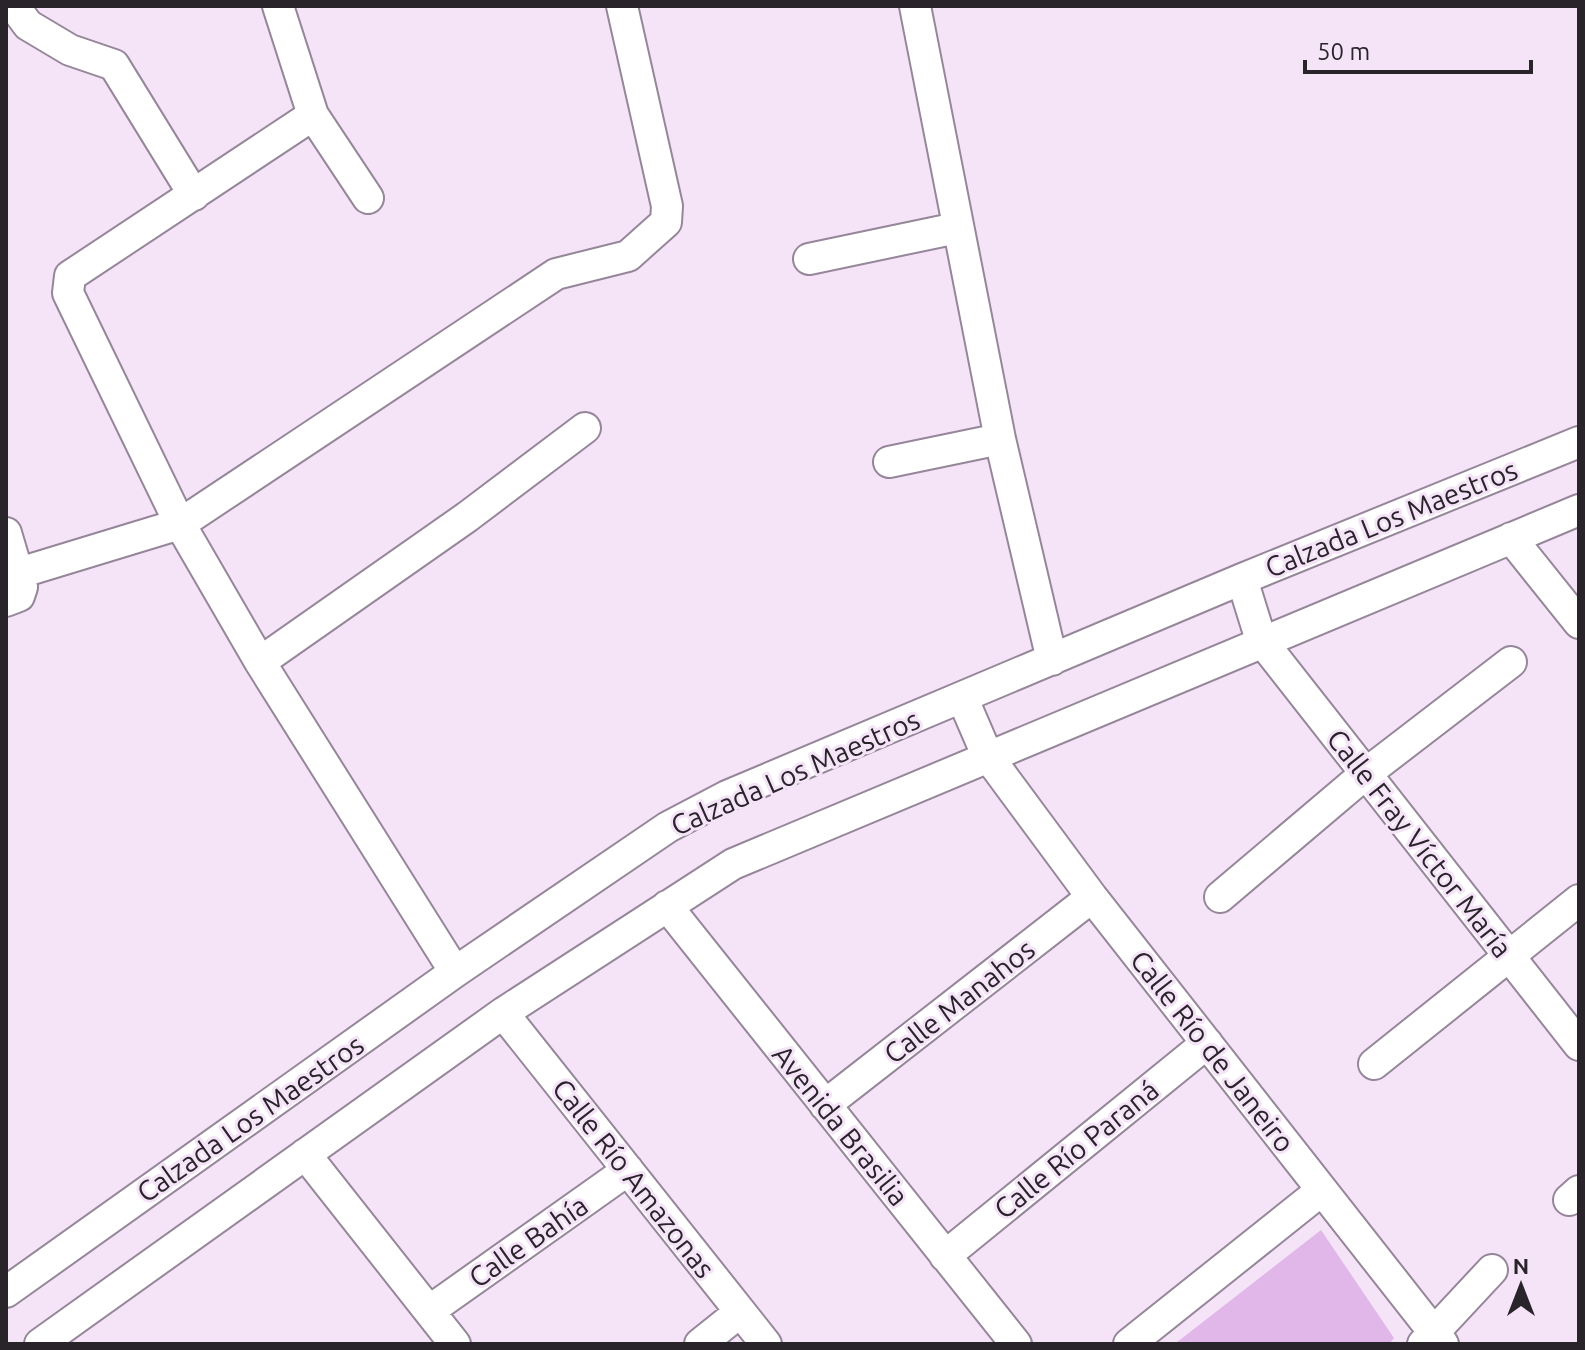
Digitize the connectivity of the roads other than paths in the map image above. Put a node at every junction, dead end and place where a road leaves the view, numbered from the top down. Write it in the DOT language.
graph roads {
  1 [pos="14,6"];
  2 [pos="278,6"];
  3 [pos="622,6"];
  4 [pos="915,6"];
  5 [pos="313,115"];
  6 [pos="194,195"];
  7 [pos="368,198"];
  8 [pos="957,228"];
  9 [pos="809,259"];
  10 [pos="585,428"];
  11 [pos="1000,439"];
  12 [pos="1579,442"];
  13 [pos="889,462"];
  14 [pos="1579,510"];
  15 [pos="180,524"];
  16 [pos="6,533"];
  17 [pos="1511,538"];
  18 [pos="1242,579"];
  19 [pos="15,589"];
  20 [pos="1579,623"];
  21 [pos="1261,640"];
  22 [pos="1052,660"];
  23 [pos="260,662"];
  24 [pos="1511,662"];
  25 [pos="962,697"];
  26 [pos="987,755"];
  27 [pos="1364,775"];
  28 [pos="1092,897"];
  29 [pos="1220,897"];
  30 [pos="1579,900"];
  31 [pos="667,906"];
  32 [pos="1510,957"];
  33 [pos="455,972"];
  34 [pos="503,1013"];
  35 [pos="1207,1043"];
  36 [pos="1579,1045"];
  37 [pos="1374,1064"];
  38 [pos="825,1105"];
  39 [pos="305,1154"];
  40 [pos="628,1170"];
  41 [pos="1322,1190"];
  42 [pos="945,1256"];
  43 [pos="1492,1270"];
  44 [pos="6,1292"];
  45 [pos="429,1311"];
  46 [pos="740,1312"];
  47 [pos="1433,1340"];
  48 [pos="40,1344"];
  49 [pos="455,1344"];
  50 [pos="700,1344"];
  51 [pos="766,1344"];
  52 [pos="1016,1344"];
  53 [pos="1129,1344"];
  1 -- 6 [label="street"];
  2 -- 5 [label="street"];
  3 -- 15 [label="street"];
  4 -- 8 [label="street"];
  5 -- 6 [label="street"];
  5 -- 7 [label="street"];
  6 -- 15 [label="street"];
  8 -- 9 [label="street"];
  8 -- 11 [label="street"];
  10 -- 23 [label="street"];
  11 -- 13 [label="street"];
  11 -- 22 [label="street"];
  12 -- 18 [label="street, Calzada Los Maestros"];
  14 -- 17 [label="street, Calzada Los Maestros"];
  15 -- 19 [label="street"];
  15 -- 23 [label="street"];
  16 -- 19 [label="street"];
  17 -- 20 [label="street"];
  17 -- 21 [label="street, Calzada Los Maestros"];
  18 -- 21 [label="street"];
  18 -- 22 [label="street, Calzada Los Maestros"];
  21 -- 26 [label="street, Calzada Los Maestros"];
  21 -- 27 [label="street, Calle Fray Víctor María"];
  22 -- 25 [label="street, Calzada Los Maestros"];
  23 -- 33 [label="street"];
  24 -- 27 [label="street"];
  25 -- 26 [label="street, Calle Río de Janeiro"];
  25 -- 33 [label="street, Calzada Los Maestros"];
  26 -- 28 [label="street, Calle Río de Janeiro"];
  26 -- 31 [label="street, Calzada Los Maestros"];
  27 -- 29 [label="street"];
  27 -- 32 [label="street, Calle Fray Víctor María"];
  28 -- 35 [label="street, Calle Río de Janeiro"];
  28 -- 38 [label="street, Calle Manahos"];
  30 -- 32 [label="street"];
  31 -- 34 [label="street, Calzada Los Maestros"];
  31 -- 38 [label="street, Avenida Brasilia"];
  32 -- 36 [label="street, Calle Fray Víctor María"];
  32 -- 37 [label="street"];
  33 -- 44 [label="street, Calzada Los Maestros"];
  34 -- 39 [label="street, Calzada Los Maestros"];
  34 -- 40 [label="street, Calle Río Amazonas"];
  35 -- 41 [label="street, Calle Río de Janeiro"];
  35 -- 42 [label="street, Calle Río Paraná"];
  38 -- 42 [label="street, Avenida Brasilia"];
  39 -- 45 [label="street"];
  39 -- 48 [label="street, Calzada Los Maestros"];
  40 -- 45 [label="street, Calle Bahía"];
  40 -- 46 [label="street, Calle Río Amazonas"];
  41 -- 47 [label="street, Calle Río de Janeiro"];
  41 -- 53 [label="street"];
  42 -- 52 [label="street, Avenida Brasilia"];
  43 -- 47 [label="street"];
  45 -- 49 [label="street"];
  46 -- 50 [label="street"];
  46 -- 51 [label="street, Calle Río Amazonas"];
}
